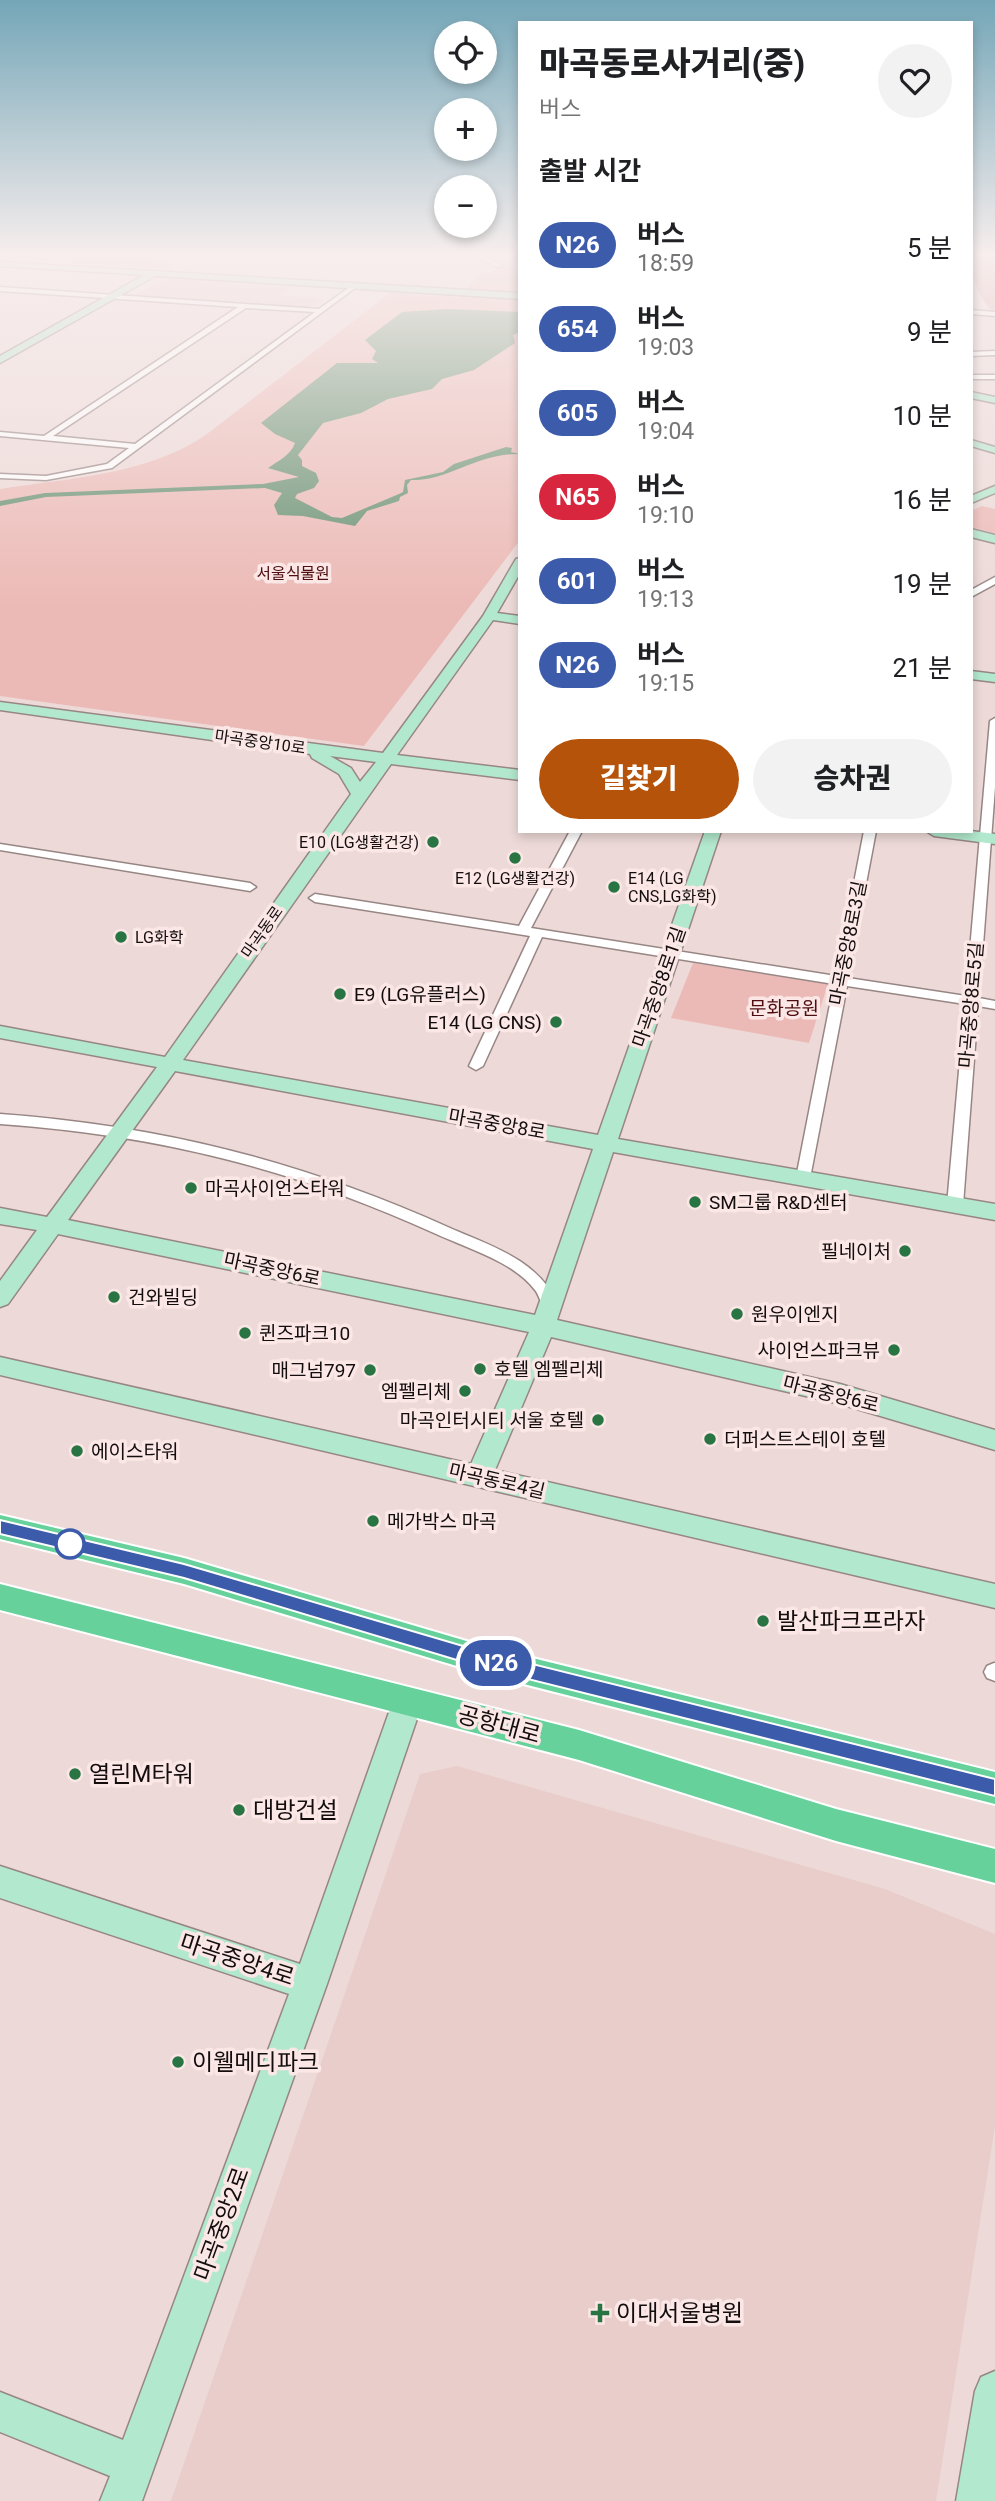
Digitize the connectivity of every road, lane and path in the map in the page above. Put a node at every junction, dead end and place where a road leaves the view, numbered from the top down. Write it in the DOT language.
graph roads {
  1 [pos="145,372"];
  2 [pos="238,372"];
  3 [pos="973,377"];
  4 [pos="995,377"];
  5 [pos="973,395"];
  6 [pos="995,400"];
  7 [pos="0,434"];
  8 [pos="46,438"];
  9 [pos="973,444"];
  10 [pos="136,446"];
  11 [pos="995,450"];
  12 [pos="0,476"];
  13 [pos="995,489"];
  14 [pos="973,499"];
  15 [pos="973,534"];
  16 [pos="995,540"];
  17 [pos="518,565"];
  18 [pos="995,580"];
  19 [pos="973,593"];
  20 [pos="489,616"];
  21 [pos="518,620"];
  22 [pos="973,675"];
  23 [pos="995,678"];
  24 [pos="0,706"];
  25 [pos="995,721"];
  26 [pos="302,748"];
  27 [pos="387,758"];
  28 [pos="518,775"];
  29 [pos="359,794"];
  30 [pos="575,833"];
  31 [pos="712,833"];
  32 [pos="870,833"];
  33 [pos="948,833"];
  34 [pos="990,839"];
  35 [pos="0,846"];
  36 [pos="250,887"];
  37 [pos="315,898"];
  38 [pos="523,931"];
  39 [pos="538,933"];
  40 [pos="670,954"];
  41 [pos="841,981"];
  42 [pos="972,1001"];
  43 [pos="995,1005"];
  44 [pos="0,1032"];
  45 [pos="170,1064"];
  46 [pos="476,1066"];
  47 [pos="0,1119"];
  48 [pos="121,1129"];
  49 [pos="605,1143"];
  50 [pos="803,1178"];
  51 [pos="955,1205"];
  52 [pos="995,1212"];
  53 [pos="0,1216"];
  54 [pos="51,1225"];
  55 [pos="0,1298"];
  56 [pos="546,1316"];
  57 [pos="0,1366"];
  58 [pos="995,1440"];
  59 [pos="479,1477"];
  60 [pos="2,1527"];
  61 [pos="995,1596"];
  62 [pos="0,1597"];
  63 [pos="408,1701"];
  64 [pos="995,1788"];
  65 [pos="995,1866"];
  66 [pos="0,1882"];
  67 [pos="310,1984"];
  68 [pos="995,2391"];
  69 [pos="0,2412"];
  70 [pos="127,2483"];
  71 [pos="977,2501"];
  1 -- 8 [label="street"];
  2 -- 10 [label="street"];
  3 -- 4 [label="street"];
  5 -- 6 [label="street"];
  7 -- 8 [label="street"];
  8 -- 10 [label="street"];
  9 -- 11 [label="main road"];
  10 -- 12 [label="street"];
  13 -- 14 [label="street"];
  15 -- 16 [label="street"];
  17 -- 20 [label="street, 마곡동로"];
  18 -- 19 [label="street"];
  20 -- 21 [label="street"];
  20 -- 27 [label="street, 마곡동로"];
  22 -- 23 [label="street"];
  24 -- 26 [label="street, 마곡중앙10로"];
  25 -- 34 [label="street, 마곡중앙8로5길"];
  26 -- 27 [label="street, 마곡중앙10로"];
  26 -- 29 [label="street"];
  27 -- 28 [label="street, 마곡중앙10로"];
  27 -- 29 [label="street, 마곡동로"];
  29 -- 45 [label="street, 마곡동로"];
  30 -- 38 [label="street"];
  31 -- 40 [label="street, 마곡중앙8로1길"];
  32 -- 41 [label="street, 마곡중앙8로3길"];
  33 -- 34 [label="street"];
  34 -- 42 [label="street, 마곡중앙8로5길"];
  35 -- 36 [label="street"];
  37 -- 38 [label="street"];
  38 -- 39 [label="street"];
  39 -- 40 [label="street"];
  39 -- 46 [label="street"];
  40 -- 41 [label="street"];
  40 -- 49 [label="street, 마곡중앙8로1길"];
  41 -- 42 [label="street"];
  41 -- 50 [label="street, 마곡중앙8로3길"];
  42 -- 43 [label="street"];
  42 -- 51 [label="street, 마곡중앙8로5길"];
  44 -- 45 [label="street, 마곡중앙8로"];
  45 -- 48 [label="street, 마곡동로"];
  45 -- 49 [label="street, 마곡중앙8로"];
  47 -- 48 [label="street"];
  48 -- 54 [label="street, 마곡동로"];
  48 -- 56 [label="street"];
  49 -- 50 [label="street, 마곡중앙8로"];
  49 -- 56 [label="street"];
  50 -- 51 [label="street, 마곡중앙8로"];
  51 -- 52 [label="street, 마곡중앙8로"];
  53 -- 54 [label="street, 마곡중앙6로"];
  54 -- 55 [label="street, 마곡동로"];
  54 -- 56 [label="street, 마곡중앙6로"];
  56 -- 58 [label="street, 마곡중앙6로"];
  56 -- 59 [label="street"];
  57 -- 59 [label="street, 마곡동로4길"];
  59 -- 61 [label="street, 마곡동로4길"];
  60 -- 64 [label="main road"];
  62 -- 63 [label="main road, 공항대로"];
  63 -- 65 [label="main road, 공항대로"];
  63 -- 67 [label="street, 마곡중앙4로"];
  66 -- 67 [label="street, 마곡중앙4로"];
  67 -- 70 [label="street, 마곡중앙2로"];
  68 -- 71 [label="street"];
  69 -- 70 [label="street, 마곡중앙2로"];
}
